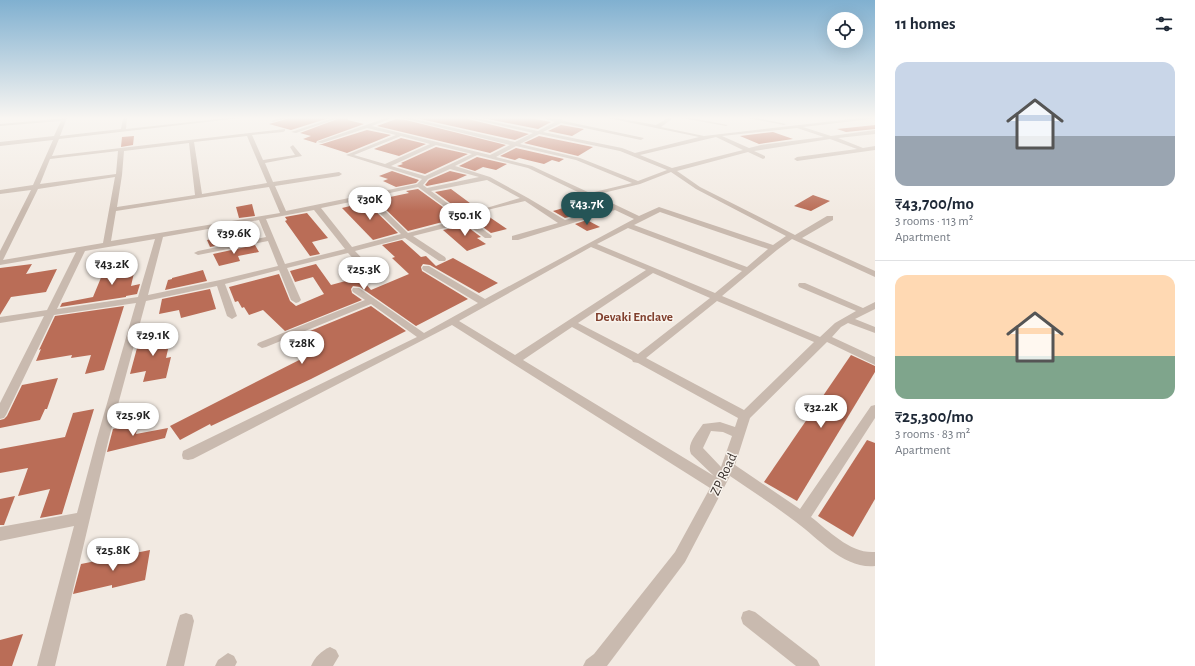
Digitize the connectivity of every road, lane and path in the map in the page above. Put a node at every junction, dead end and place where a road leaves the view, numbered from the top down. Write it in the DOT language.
graph roads {
  1 [pos="52,149"];
  2 [pos="128,149"];
  3 [pos="192,149"];
  4 [pos="255,149"];
  5 [pos="294,149"];
  6 [pos="362,149"];
  7 [pos="423,149"];
  8 [pos="458,149"];
  9 [pos="507,149"];
  10 [pos="539,149"];
  11 [pos="618,149"];
  12 [pos="658,149"];
  13 [pos="755,149"];
  14 [pos="863,149"];
  15 [pos="121,150"];
  16 [pos="749,150"];
  17 [pos="476,154"];
  18 [pos="634,155"];
  19 [pos="491,157"];
  20 [pos="763,157"];
  21 [pos="48,158"];
  22 [pos="797,159"];
  23 [pos="261,162"];
  24 [pos="385,166"];
  25 [pos="450,167"];
  26 [pos="672,170"];
  27 [pos="339,174"];
  28 [pos="119,175"];
  29 [pos="426,178"];
  30 [pos="488,178"];
  31 [pos="638,183"];
  32 [pos="419,184"];
  33 [pos="271,186"];
  34 [pos="35,188"];
  35 [pos="426,190"];
  36 [pos="0,192"];
  37 [pos="589,195"];
  38 [pos="366,196"];
  39 [pos="199,197"];
  40 [pos="526,199"];
  41 [pos="316,207"];
  42 [pos="614,208"];
  43 [pos="112,210"];
  44 [pos="485,210"];
  45 [pos="284,214"];
  46 [pos="262,218"];
  47 [pos="830,218"];
  48 [pos="639,219"];
  49 [pos="467,220"];
  50 [pos="564,223"];
  51 [pos="627,225"];
  52 [pos="792,234"];
  53 [pos="160,235"];
  54 [pos="407,236"];
  55 [pos="488,236"];
  56 [pos="270,238"];
  57 [pos="515,238"];
  58 [pos="106,244"];
  59 [pos="591,244"];
  60 [pos="82,248"];
  61 [pos="774,248"];
  62 [pos="350,250"];
  63 [pos="198,253"];
  64 [pos="0,259"];
  65 [pos="442,259"];
  66 [pos="0,263"];
  67 [pos="281,267"];
  68 [pos="426,268"];
  69 [pos="652,270"];
  70 [pos="747,270"];
  71 [pos="875,274"];
  72 [pos="375,277"];
  73 [pos="220,283"];
  74 [pos="802,285"];
  75 [pos="356,290"];
  76 [pos="716,297"];
  77 [pos="142,299"];
  78 [pos="296,300"];
  79 [pos="371,301"];
  80 [pos="485,303"];
  81 [pos="869,308"];
  82 [pos="51,313"];
  83 [pos="232,316"];
  84 [pos="0,320"];
  85 [pos="848,320"];
  86 [pos="452,321"];
  87 [pos="571,323"];
  88 [pos="875,330"];
  89 [pos="424,337"];
  90 [pos="824,340"];
  91 [pos="262,345"];
  92 [pos="515,360"];
  93 [pos="637,360"];
  94 [pos="875,362"];
  95 [pos="875,409"];
  96 [pos="0,416"];
  97 [pos="745,416"];
  98 [pos="739,434"];
  99 [pos="188,455"];
  100 [pos="723,477"];
  101 [pos="83,518"];
  102 [pos="802,518"];
  103 [pos="0,534"];
  104 [pos="875,559"];
  105 [pos="749,618"];
  106 [pos="186,621"];
  107 [pos="599,664"];
  108 [pos="46,666"];
  109 [pos="175,666"];
  110 [pos="811,666"];
  1 -- 21 [label="street"];
  2 -- 15 [label="street"];
  3 -- 39 [label="street"];
  4 -- 23 [label="street"];
  5 -- 23 [label="street"];
  6 -- 24 [label="street"];
  7 -- 24 [label="street"];
  8 -- 17 [label="street"];
  9 -- 19 [label="street"];
  10 -- 31 [label="street"];
  11 -- 18 [label="street"];
  12 -- 18 [label="street"];
  13 -- 16 [label="street"];
  14 -- 22 [label="street"];
  15 -- 21 [label="street"];
  15 -- 28 [label="street"];
  16 -- 20 [label="street"];
  16 -- 26 [label="street"];
  17 -- 19 [label="street"];
  17 -- 25 [label="street"];
  18 -- 26 [label="street"];
  19 -- 37 [label="street"];
  21 -- 34 [label="street"];
  23 -- 33 [label="street"];
  24 -- 29 [label="street"];
  25 -- 29 [label="street"];
  25 -- 30 [label="street"];
  26 -- 31 [label="street"];
  26 -- 52 [label="street"];
  27 -- 33 [label="street"];
  28 -- 34 [label="street"];
  28 -- 43 [label="street"];
  29 -- 32 [label="street"];
  30 -- 35 [label="street"];
  30 -- 40 [label="street"];
  31 -- 37 [label="street"];
  32 -- 35 [label="street"];
  32 -- 38 [label="street"];
  33 -- 39 [label="street"];
  33 -- 45 [label="street"];
  34 -- 36 [label="street"];
  34 -- 64 [label="street"];
  35 -- 49 [label="street"];
  37 -- 42 [label="street"];
  38 -- 41 [label="street"];
  38 -- 54 [label="street"];
  39 -- 43 [label="street"];
  40 -- 44 [label="street"];
  40 -- 50 [label="street"];
  41 -- 45 [label="street"];
  41 -- 62 [label="street"];
  42 -- 48 [label="street"];
  42 -- 50 [label="street"];
  43 -- 58 [label="street"];
  45 -- 46 [label="street"];
  46 -- 53 [label="street"];
  46 -- 56 [label="street"];
  47 -- 52 [label="street"];
  48 -- 51 [label="street"];
  48 -- 61 [label="street"];
  49 -- 54 [label="street"];
  49 -- 55 [label="street"];
  50 -- 57 [label="street"];
  51 -- 59 [label="street"];
  51 -- 70 [label="street"];
  52 -- 61 [label="street"];
  52 -- 71 [label="street"];
  53 -- 58 [label="street"];
  53 -- 77 [label="street"];
  54 -- 62 [label="street"];
  54 -- 65 [label="street"];
  56 -- 63 [label="street"];
  56 -- 67 [label="street"];
  58 -- 60 [label="street"];
  59 -- 69 [label="street"];
  59 -- 80 [label="street"];
  60 -- 66 [label="street"];
  60 -- 82 [label="street"];
  61 -- 70 [label="street"];
  62 -- 67 [label="street"];
  62 -- 72 [label="street"];
  67 -- 73 [label="street"];
  67 -- 78 [label="street"];
  68 -- 80 [label="street"];
  69 -- 76 [label="street"];
  69 -- 87 [label="street"];
  70 -- 76 [label="street"];
  73 -- 77 [label="street"];
  73 -- 83 [label="street"];
  74 -- 81 [label="street"];
  75 -- 79 [label="street"];
  76 -- 90 [label="street"];
  76 -- 93 [label="street"];
  77 -- 82 [label="street"];
  77 -- 101 [label="street"];
  79 -- 89 [label="street"];
  79 -- 91 [label="street"];
  80 -- 86 [label="street"];
  81 -- 85 [label="street, ZP Road"];
  82 -- 84 [label="street"];
  82 -- 96 [label="street"];
  85 -- 88 [label="street"];
  85 -- 90 [label="street, ZP Road"];
  86 -- 89 [label="street"];
  86 -- 92 [label="street"];
  87 -- 92 [label="street"];
  87 -- 93 [label="street"];
  89 -- 99 [label="street"];
  90 -- 94 [label="street"];
  90 -- 97 [label="street, ZP Road"];
  92 -- 100 [label="street"];
  93 -- 97 [label="street"];
  95 -- 102 [label="street"];
  97 -- 98 [label="street, ZP Road"];
  98 -- 100 [label="street, ZP Road"];
  98 -- 100 [label="street"];
  100 -- 102 [label="street"];
  100 -- 107 [label="street, ZP Road"];
  101 -- 103 [label="street"];
  101 -- 108 [label="street"];
  102 -- 104 [label="street"];
  105 -- 110 [label="street"];
  106 -- 109 [label="street"];
}
